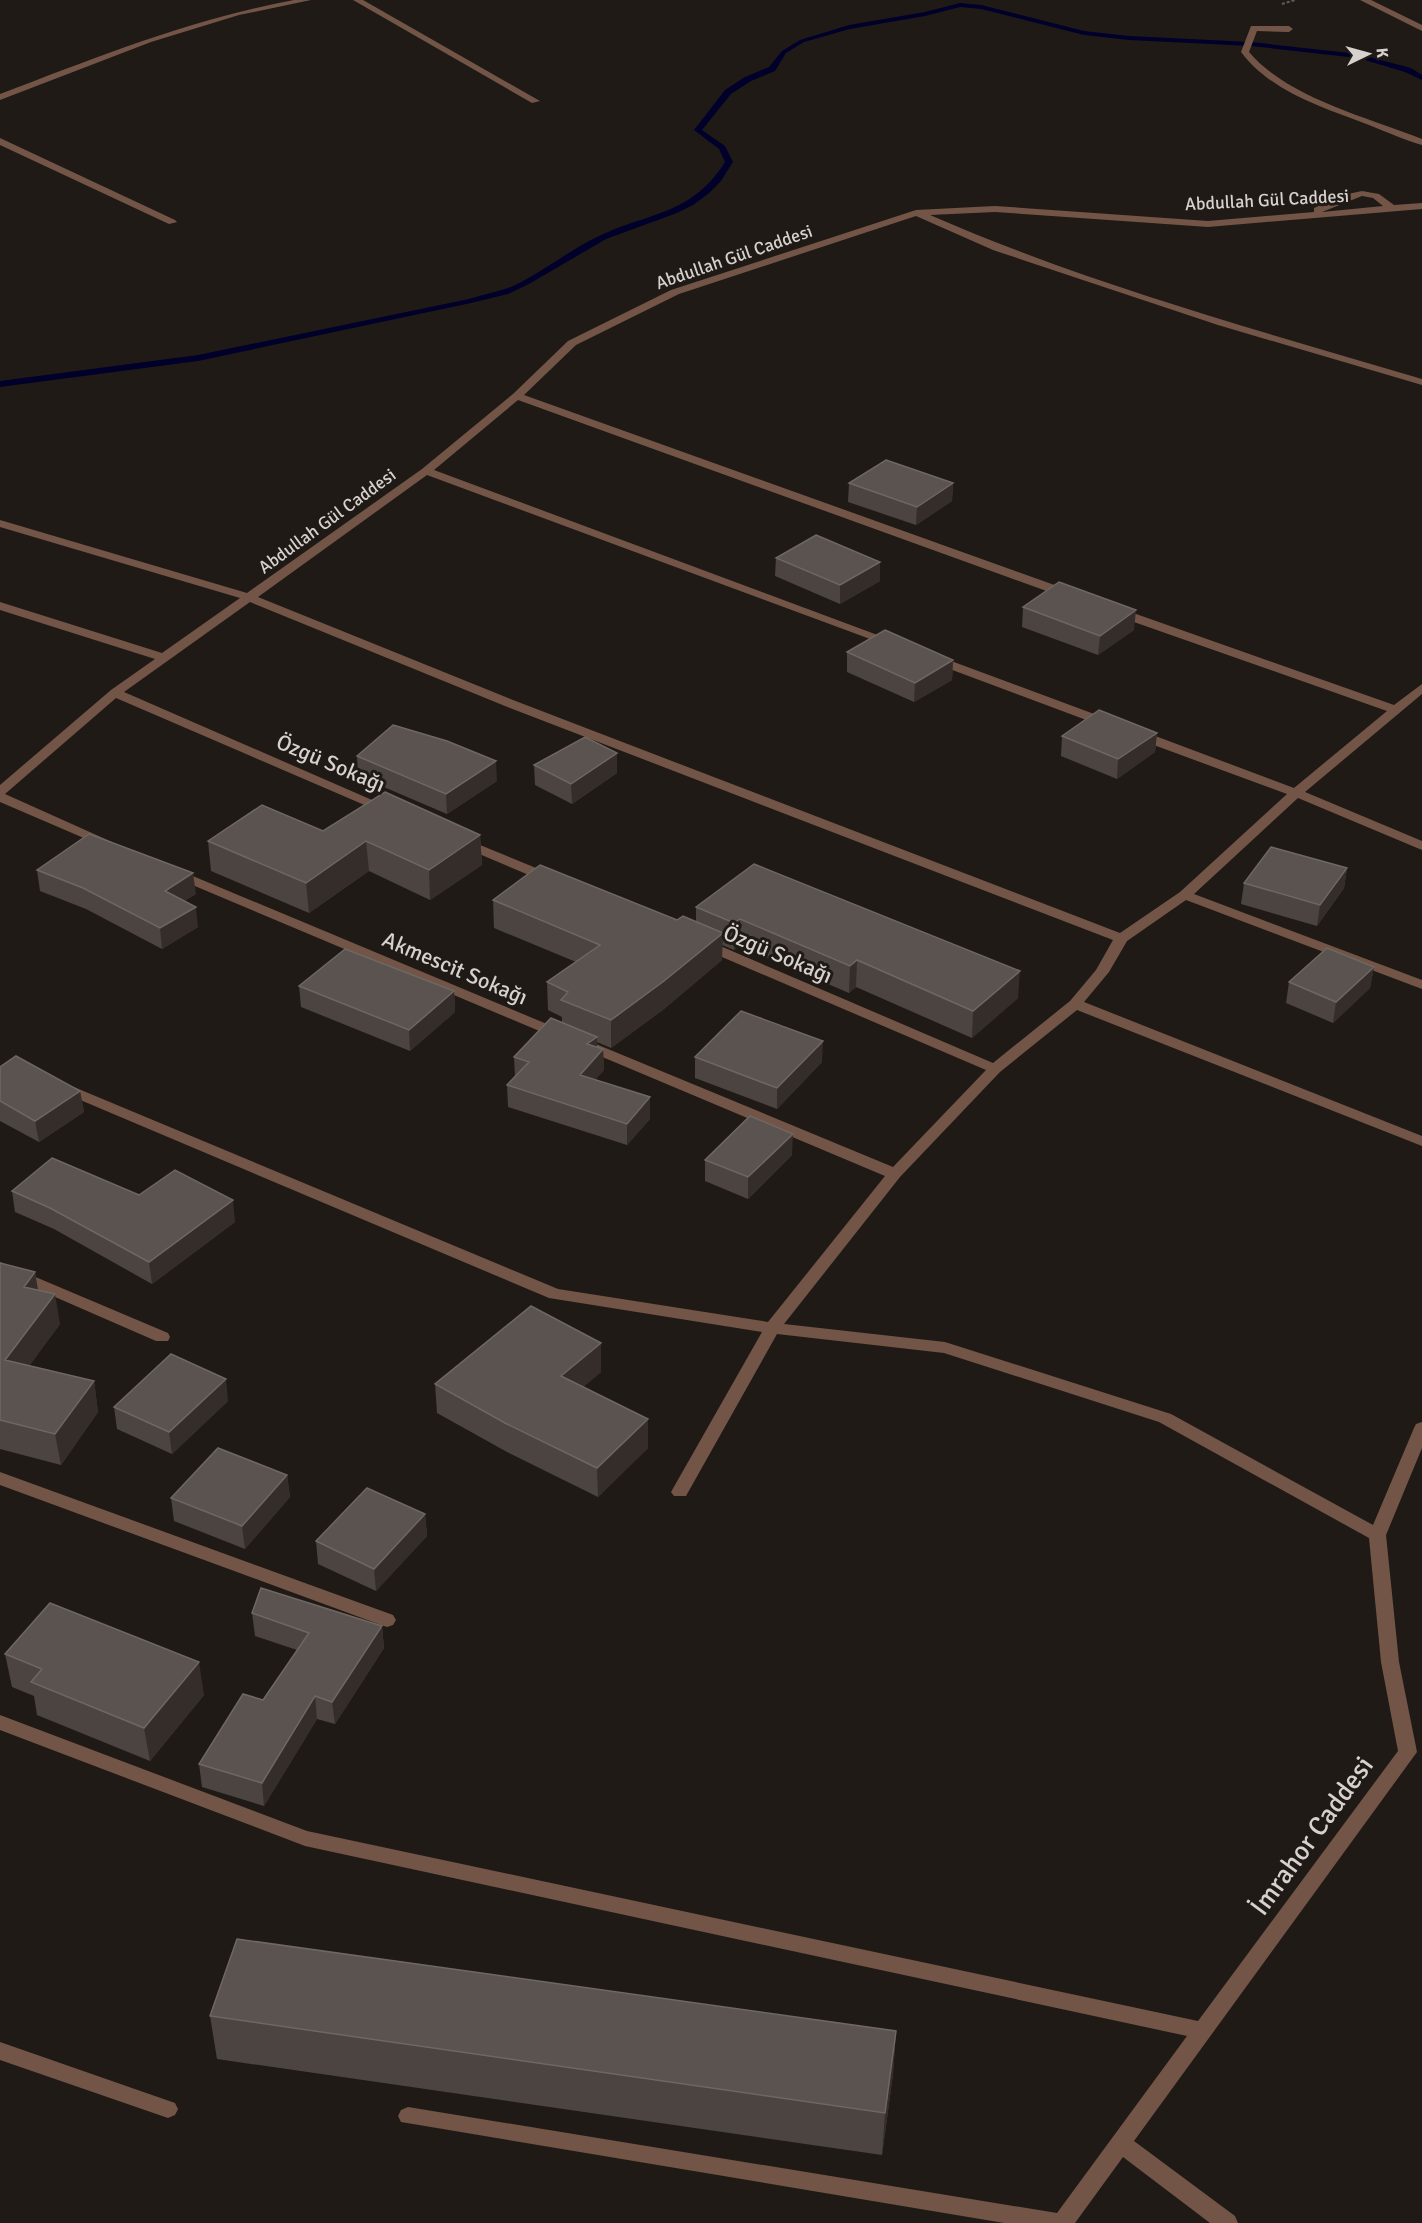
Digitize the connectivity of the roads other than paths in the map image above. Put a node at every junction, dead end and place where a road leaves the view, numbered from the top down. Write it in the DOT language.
graph roads {
  1 [pos="307,0"];
  2 [pos="357,0"];
  3 [pos="1364,0"];
  4 [pos="1289,28"];
  5 [pos="1422,28"];
  6 [pos="0,97"];
  7 [pos="535,101"];
  8 [pos="0,141"];
  9 [pos="1422,142"];
  10 [pos="1422,206"];
  11 [pos="1391,208"];
  12 [pos="916,213"];
  13 [pos="1303,216"];
  14 [pos="172,222"];
  15 [pos="1422,382"];
  16 [pos="517,396"];
  17 [pos="426,471"];
  18 [pos="0,523"];
  19 [pos="248,597"];
  20 [pos="1086,600"];
  21 [pos="0,606"];
  22 [pos="1108,608"];
  23 [pos="905,648"];
  24 [pos="928,656"];
  25 [pos="164,658"];
  26 [pos="1422,688"];
  27 [pos="114,693"];
  28 [pos="1395,709"];
  29 [pos="0,792"];
  30 [pos="1296,793"];
  31 [pos="0,797"];
  32 [pos="401,815"];
  33 [pos="445,834"];
  34 [pos="1422,846"];
  35 [pos="119,849"];
  36 [pos="163,867"];
  37 [pos="566,886"];
  38 [pos="1185,895"];
  39 [pos="687,938"];
  40 [pos="1121,938"];
  41 [pos="1422,985"];
  42 [pos="1075,1004"];
  43 [pos="995,1069"];
  44 [pos="44,1080"];
  45 [pos="1422,1142"];
  46 [pos="895,1174"];
  47 [pos="0,1267"];
  48 [pos="772,1328"];
  49 [pos="162,1337"];
  50 [pos="1422,1428"];
  51 [pos="0,1478"];
  52 [pos="680,1492"];
  53 [pos="1377,1535"];
  54 [pos="387,1620"];
  55 [pos="0,1722"];
  56 [pos="1415,1752"];
  57 [pos="1203,2031"];
  58 [pos="0,2051"];
  59 [pos="168,2109"];
  60 [pos="408,2116"];
  61 [pos="1121,2143"];
  62 [pos="1062,2223"];
  63 [pos="1227,2223"];
  1 -- 6 [label="street"];
  2 -- 7 [label="street"];
  3 -- 5 [label="street"];
  4 -- 9 [label="street"];
  8 -- 14 [label="street"];
  10 -- 11 [label="street, Abdullah Gül Caddesi"];
  11 -- 13 [label="street, Abdullah Gül Caddesi"];
  11 -- 13 [label="street"];
  12 -- 13 [label="street, Abdullah Gül Caddesi"];
  12 -- 15 [label="street"];
  12 -- 16 [label="street, Abdullah Gül Caddesi"];
  16 -- 17 [label="street, Abdullah Gül Caddesi"];
  16 -- 20 [label="street"];
  17 -- 19 [label="street, Abdullah Gül Caddesi"];
  17 -- 23 [label="street"];
  18 -- 19 [label="street"];
  19 -- 25 [label="street, Abdullah Gül Caddesi"];
  19 -- 40 [label="street"];
  21 -- 25 [label="street"];
  22 -- 28 [label="street"];
  24 -- 30 [label="street"];
  25 -- 27 [label="street, Abdullah Gül Caddesi"];
  26 -- 28 [label="street"];
  27 -- 29 [label="street, Abdullah Gül Caddesi"];
  27 -- 32 [label="street, Özgü Sokağı"];
  28 -- 30 [label="street"];
  30 -- 34 [label="street"];
  30 -- 38 [label="street"];
  31 -- 35 [label="street"];
  33 -- 37 [label="street"];
  36 -- 46 [label="street, Akmescit Sokağı"];
  38 -- 40 [label="street"];
  38 -- 41 [label="street"];
  39 -- 43 [label="street, Özgü Sokağı"];
  40 -- 42 [label="street"];
  42 -- 43 [label="street"];
  42 -- 45 [label="street"];
  43 -- 46 [label="street"];
  44 -- 48 [label="street"];
  46 -- 48 [label="street"];
  47 -- 49 [label="street"];
  48 -- 52 [label="street"];
  48 -- 53 [label="street"];
  50 -- 53 [label="street, İmrahor Caddesi"];
  51 -- 54 [label="street"];
  53 -- 56 [label="street, İmrahor Caddesi"];
  55 -- 57 [label="street"];
  56 -- 57 [label="street, İmrahor Caddesi"];
  57 -- 61 [label="street, İmrahor Caddesi"];
  58 -- 59 [label="street"];
  60 -- 62 [label="street"];
  61 -- 62 [label="street, İmrahor Caddesi"];
  61 -- 63 [label="street"];
}
